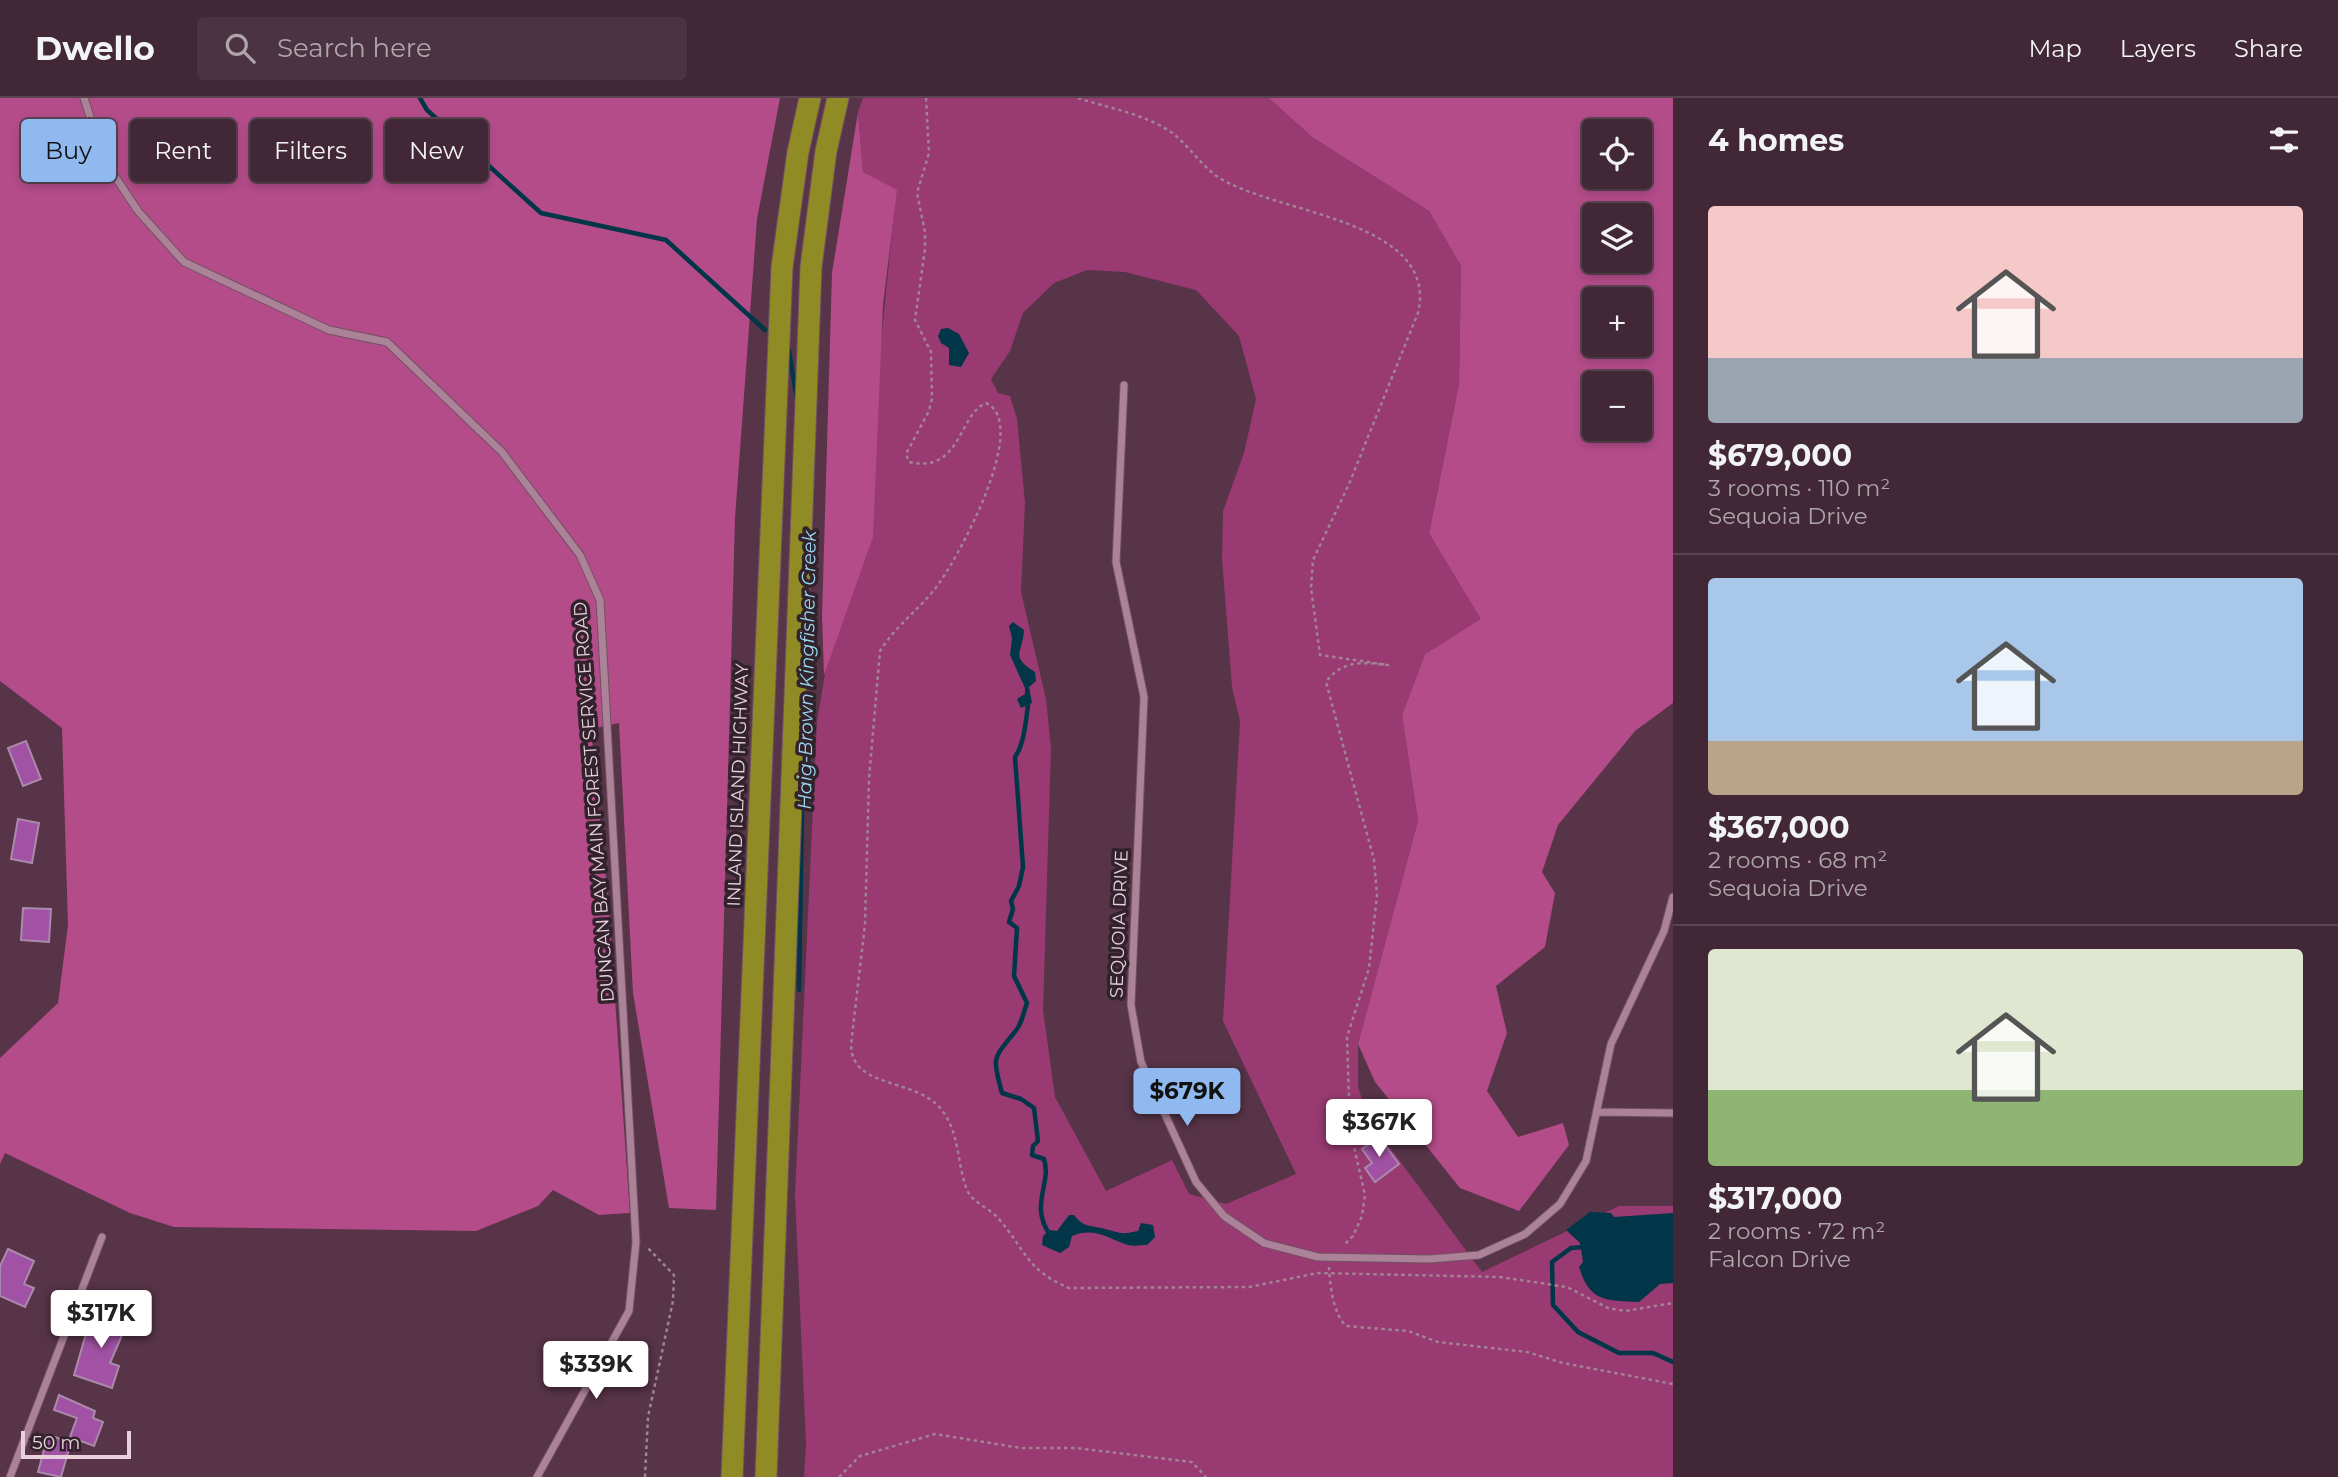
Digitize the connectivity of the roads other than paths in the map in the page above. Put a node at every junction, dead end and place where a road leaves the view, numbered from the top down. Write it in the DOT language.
graph roads {
  1 [pos="84,98"];
  2 [pos="810,98"];
  3 [pos="838,98"];
  4 [pos="1124,385"];
  5 [pos="1673,897"];
  6 [pos="1664,931"];
  7 [pos="1673,932"];
  8 [pos="1598,1112"];
  9 [pos="1673,1113"];
  10 [pos="102,1237"];
  11 [pos="10,1477"];
  12 [pos="537,1477"];
  13 [pos="732,1477"];
  14 [pos="766,1477"];
  1 -- 12 [label="street, DUNCAN BAY MAIN FOREST SERVICE ROAD"];
  2 -- 13 [label="highway, INLAND ISLAND HIGHWAY"];
  3 -- 14 [label="highway"];
  4 -- 8 [label="street, SEQUOIA DRIVE"];
  5 -- 6 [label="street, SEQUOIA DRIVE"];
  6 -- 7 [label="street"];
  6 -- 8 [label="street, SEQUOIA DRIVE"];
  8 -- 9 [label="street"];
  10 -- 11 [label="street"];
}
